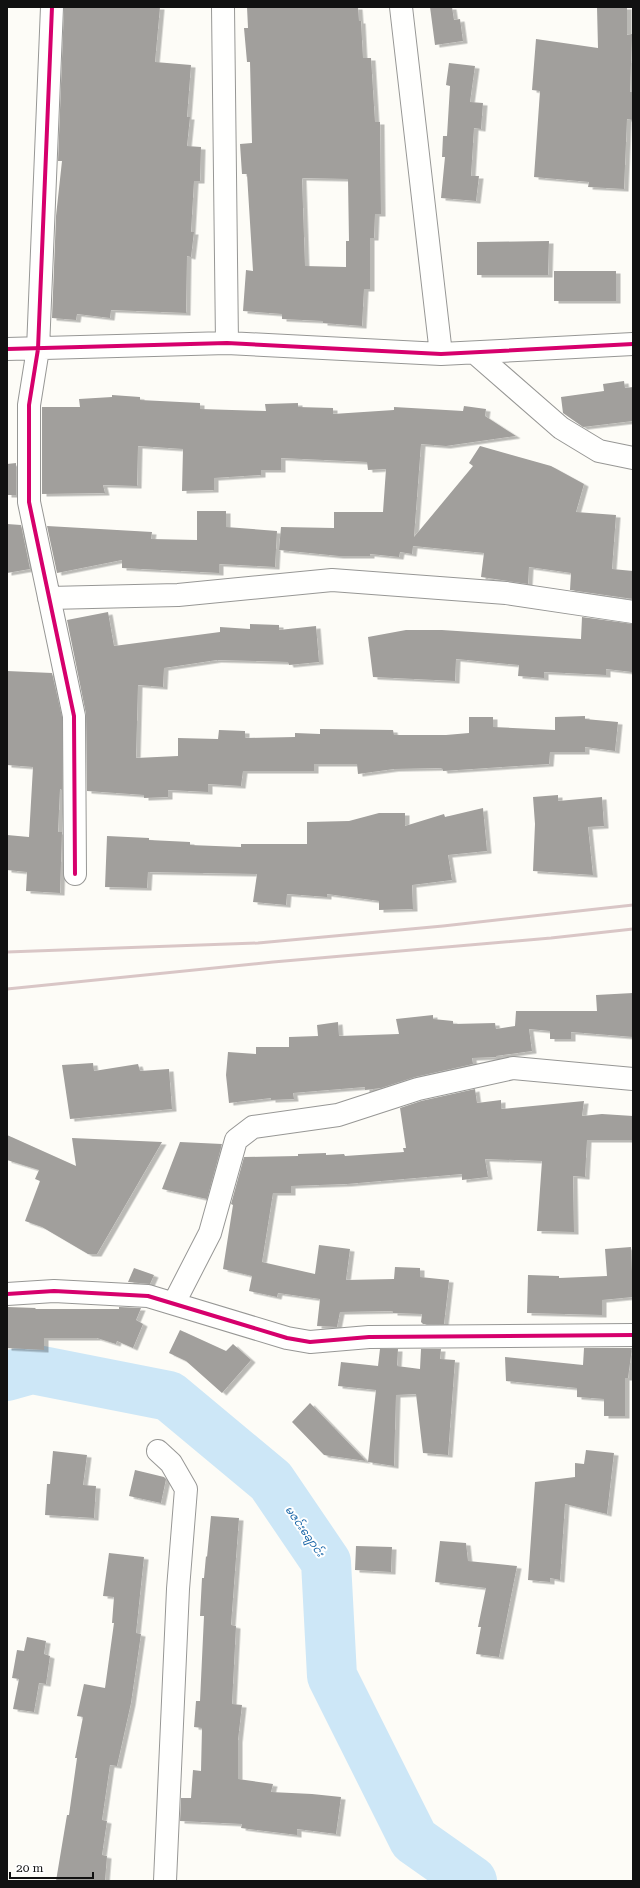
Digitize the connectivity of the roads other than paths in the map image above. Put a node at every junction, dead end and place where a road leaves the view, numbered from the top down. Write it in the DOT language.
graph roads {
  1 [pos="52,7"];
  2 [pos="223,7"];
  3 [pos="401,7"];
  4 [pos="227,343"];
  5 [pos="633,344"];
  6 [pos="38,349"];
  7 [pos="7,350"];
  8 [pos="475,353"];
  9 [pos="441,354"];
  10 [pos="633,458"];
  11 [pos="49,598"];
  12 [pos="633,612"];
  13 [pos="75,874"];
  14 [pos="633,1079"];
  15 [pos="7,1294"];
  16 [pos="174,1303"];
  17 [pos="633,1335"];
  18 [pos="158,1451"];
  19 [pos="165,1881"];
  1 -- 6 [label="street"];
  2 -- 4 [label="street"];
  3 -- 9 [label="street"];
  4 -- 6 [label="street"];
  4 -- 9 [label="street"];
  5 -- 8 [label="street"];
  6 -- 7 [label="street"];
  6 -- 11 [label="street"];
  8 -- 9 [label="street"];
  8 -- 10 [label="street"];
  11 -- 12 [label="street"];
  11 -- 13 [label="street"];
  14 -- 16 [label="street"];
  15 -- 16 [label="street"];
  16 -- 17 [label="street"];
  18 -- 19 [label="street"];
}
